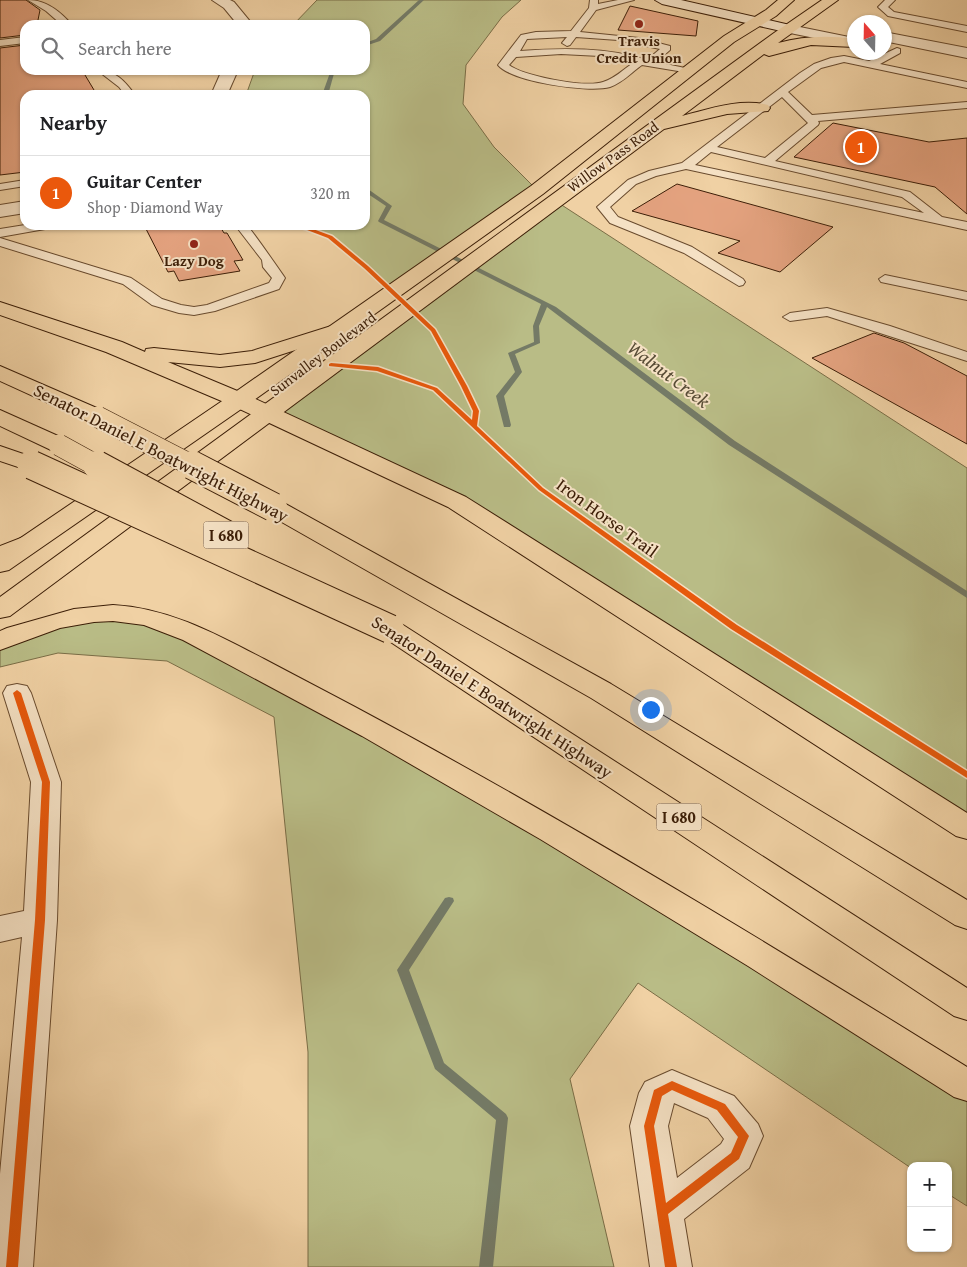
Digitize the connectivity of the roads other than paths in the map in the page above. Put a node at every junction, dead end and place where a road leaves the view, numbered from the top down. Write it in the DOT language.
graph roads {
  1 [pos="32,0"];
  2 [pos="630,0"];
  3 [pos="662,0"];
  4 [pos="710,0"];
  5 [pos="788,0"];
  6 [pos="891,0"];
  7 [pos="230,2"];
  8 [pos="829,2"];
  9 [pos="593,4"];
  10 [pos="835,16"];
  11 [pos="764,18"];
  12 [pos="804,19"];
  13 [pos="62,20"];
  14 [pos="243,20"];
  15 [pos="847,28"];
  16 [pos="790,29"];
  17 [pos="967,29"];
  18 [pos="573,35"];
  19 [pos="892,38"];
  20 [pos="20,41"];
  21 [pos="847,41"];
  22 [pos="847,42"];
  23 [pos="0,43"];
  24 [pos="892,50"];
  25 [pos="561,51"];
  26 [pos="967,53"];
  27 [pos="513,54"];
  28 [pos="847,57"];
  29 [pos="748,59"];
  30 [pos="844,59"];
  31 [pos="877,60"];
  32 [pos="646,62"];
  33 [pos="872,64"];
  34 [pos="967,66"];
  35 [pos="687,72"];
  36 [pos="109,75"];
  37 [pos="228,75"];
  38 [pos="967,85"];
  39 [pos="126,90"];
  40 [pos="221,90"];
  41 [pos="782,92"];
  42 [pos="967,105"];
  43 [pos="762,108"];
  44 [pos="811,118"];
  45 [pos="652,129"];
  46 [pos="711,149"];
  47 [pos="768,161"];
  48 [pos="686,166"];
  49 [pos="20,184"];
  50 [pos="0,187"];
  51 [pos="20,208"];
  52 [pos="0,211"];
  53 [pos="940,220"];
  54 [pos="967,226"];
  55 [pos="20,229"];
  56 [pos="245,230"];
  57 [pos="0,233"];
  58 [pos="0,242"];
  59 [pos="885,279"];
  60 [pos="739,282"];
  61 [pos="967,296"];
  62 [pos="381,301"];
  63 [pos="0,308"];
  64 [pos="397,316"];
  65 [pos="790,317"];
  66 [pos="335,331"];
  67 [pos="114,347"];
  68 [pos="967,356"];
  69 [pos="0,374"];
  70 [pos="239,400"];
  71 [pos="266,413"];
  72 [pos="0,417"];
  73 [pos="0,453"];
  74 [pos="31,542"];
  75 [pos="0,556"];
  76 [pos="0,564"];
  77 [pos="0,610"];
  78 [pos="390,629"];
  79 [pos="0,641"];
  80 [pos="17,693"];
  81 [pos="967,828"];
  82 [pos="967,916"];
  83 [pos="40,920"];
  84 [pos="0,929"];
  85 [pos="967,1006"];
  86 [pos="967,1086"];
  87 [pos="662,1212"];
  88 [pos="12,1267"];
  89 [pos="671,1267"];
  1 -- 13 [label="lane"];
  2 -- 9 [label="lane"];
  3 -- 11 [label="street"];
  4 -- 11 [label="street"];
  5 -- 11 [label="main road, Willow Pass Road"];
  6 -- 17 [label="lane"];
  7 -- 14 [label="street"];
  8 -- 10 [label="main road"];
  8 -- 12 [label="main road, Willow Pass Road"];
  9 -- 18 [label="lane"];
  11 -- 12 [label="street"];
  11 -- 16 [label="street"];
  11 -- 35 [label="main road, Willow Pass Road"];
  12 -- 15 [label="street"];
  12 -- 16 [label="main road, Willow Pass Road"];
  16 -- 21 [label="street"];
  16 -- 29 [label="main road, Willow Pass Road"];
  18 -- 25 [label="lane"];
  18 -- 27 [label="lane"];
  18 -- 32 [label="lane"];
  19 -- 26 [label="street"];
  20 -- 23 [label="lane"];
  22 -- 29 [label="main road"];
  24 -- 34 [label="street"];
  25 -- 27 [label="lane"];
  25 -- 32 [label="lane"];
  27 -- 32 [label="lane"];
  28 -- 30 [label="lane"];
  29 -- 45 [label="main road, Willow Pass Road"];
  30 -- 33 [label="lane"];
  30 -- 41 [label="lane"];
  31 -- 33 [label="lane"];
  32 -- 35 [label="lane"];
  33 -- 38 [label="lane"];
  35 -- 62 [label="main road, Willow Pass Road"];
  36 -- 39 [label="lane"];
  37 -- 40 [label="street"];
  41 -- 43 [label="lane"];
  41 -- 44 [label="lane"];
  42 -- 44 [label="lane"];
  43 -- 45 [label="main road"];
  43 -- 46 [label="lane"];
  44 -- 47 [label="lane"];
  45 -- 64 [label="main road, Willow Pass Road"];
  46 -- 47 [label="lane"];
  46 -- 48 [label="lane"];
  47 -- 53 [label="lane"];
  48 -- 53 [label="lane"];
  48 -- 60 [label="lane"];
  49 -- 50 [label="lane"];
  51 -- 52 [label="street"];
  53 -- 54 [label="lane"];
  55 -- 57 [label="lane"];
  56 -- 58 [label="lane"];
  59 -- 61 [label="lane"];
  62 -- 66 [label="main road, Sunvalley Boulevard"];
  63 -- 67 [label="main road"];
  64 -- 71 [label="main road, Sunvalley Boulevard"];
  65 -- 68 [label="lane"];
  66 -- 67 [label="main road"];
  66 -- 70 [label="main road, Sunvalley Boulevard"];
  67 -- 70 [label="main road"];
  69 -- 82 [label="main road, Senator Daniel E Boatwright Highway / I 680, bridge"];
  70 -- 71 [label="main road"];
  70 -- 74 [label="main road, Sunvalley Boulevard"];
  71 -- 77 [label="main road, Sunvalley Boulevard"];
  71 -- 81 [label="main road"];
  72 -- 78 [label="main road, Senator Daniel E Boatwright Highway / I 680, bridge"];
  73 -- 78 [label="main road, bridge"];
  74 -- 75 [label="main road"];
  74 -- 76 [label="main road, Sunvalley Boulevard"];
  78 -- 85 [label="main road, Senator Daniel E Boatwright Highway / I 680"];
  79 -- 86 [label="main road"];
  80 -- 83 [label="street"];
  83 -- 84 [label="street"];
  83 -- 88 [label="street"];
  87 -- 89 [label="street"];
}
